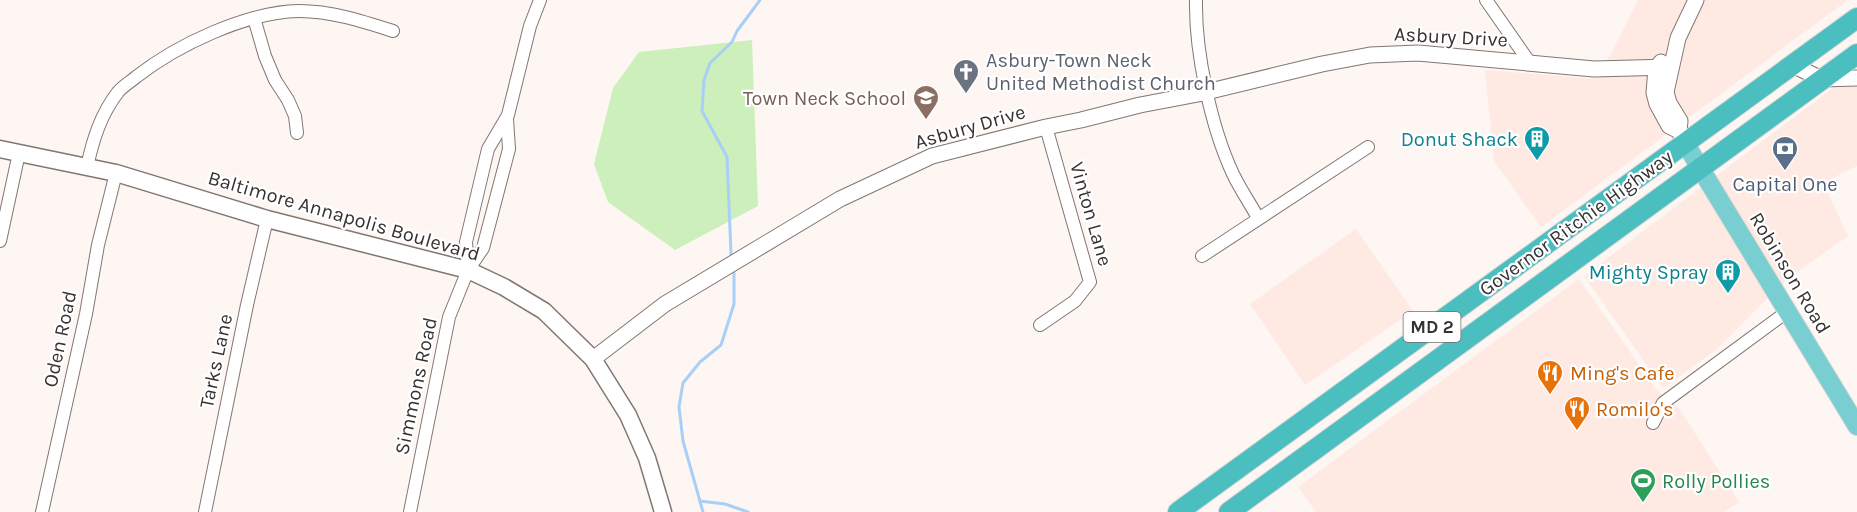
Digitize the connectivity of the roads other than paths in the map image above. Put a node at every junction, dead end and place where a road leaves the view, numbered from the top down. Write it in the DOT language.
graph roads {
  1 [pos="540,0"];
  2 [pos="1196,0"];
  3 [pos="1486,0"];
  4 [pos="1696,0"];
  5 [pos="254,18"];
  6 [pos="1857,18"];
  7 [pos="393,31"];
  8 [pos="1857,54"];
  9 [pos="1530,63"];
  10 [pos="1792,65"];
  11 [pos="1663,67"];
  12 [pos="1857,78"];
  13 [pos="1822,79"];
  14 [pos="1208,92"];
  15 [pos="507,119"];
  16 [pos="1046,127"];
  17 [pos="297,133"];
  18 [pos="1682,137"];
  19 [pos="1368,147"];
  20 [pos="0,149"];
  21 [pos="19,153"];
  22 [pos="87,167"];
  23 [pos="1700,168"];
  24 [pos="116,173"];
  25 [pos="1258,218"];
  26 [pos="267,219"];
  27 [pos="0,241"];
  28 [pos="1202,256"];
  29 [pos="468,270"];
  30 [pos="1788,311"];
  31 [pos="1040,325"];
  32 [pos="593,359"];
  33 [pos="1653,423"];
  34 [pos="1857,426"];
  35 [pos="42,512"];
  36 [pos="205,512"];
  37 [pos="410,512"];
  38 [pos="663,512"];
  39 [pos="1178,512"];
  40 [pos="1229,512"];
  1 -- 15 [label="street"];
  2 -- 14 [label="street"];
  3 -- 9 [label="street"];
  4 -- 11 [label="street"];
  5 -- 7 [label="street"];
  5 -- 17 [label="street"];
  5 -- 22 [label="street"];
  6 -- 10 [label="highway, Governor Ritchie Highway / MD 2"];
  8 -- 13 [label="highway, Governor Ritchie Highway / MD 2"];
  9 -- 11 [label="street, Asbury Drive"];
  9 -- 14 [label="street, Asbury Drive"];
  10 -- 13 [label="street"];
  10 -- 18 [label="highway, Governor Ritchie Highway / MD 2"];
  11 -- 18 [label="street"];
  12 -- 13 [label="street"];
  13 -- 23 [label="highway, Governor Ritchie Highway / MD 2"];
  14 -- 16 [label="street, Asbury Drive"];
  14 -- 25 [label="street"];
  15 -- 29 [label="street"];
  15 -- 29 [label="street"];
  16 -- 31 [label="street, Vinton Lane"];
  16 -- 32 [label="street, Asbury Drive"];
  18 -- 23 [label="main road, Robinson Road"];
  18 -- 39 [label="highway, Governor Ritchie Highway / MD 2"];
  19 -- 25 [label="street"];
  20 -- 21 [label="main road, Baltimore Annapolis Boulevard"];
  21 -- 22 [label="main road, Baltimore Annapolis Boulevard"];
  21 -- 27 [label="street"];
  22 -- 24 [label="main road, Baltimore Annapolis Boulevard"];
  23 -- 30 [label="main road, Robinson Road"];
  23 -- 40 [label="highway, Governor Ritchie Highway / MD 2"];
  24 -- 26 [label="main road, Baltimore Annapolis Boulevard"];
  24 -- 35 [label="street, Oden Road"];
  25 -- 28 [label="street"];
  26 -- 29 [label="main road, Baltimore Annapolis Boulevard"];
  26 -- 36 [label="street, Tarks Lane"];
  29 -- 32 [label="main road, Baltimore Annapolis Boulevard"];
  29 -- 37 [label="street, Simmons Road"];
  30 -- 33 [label="street"];
  30 -- 34 [label="main road, Robinson Road"];
  32 -- 38 [label="main road, Baltimore Annapolis Boulevard"];
}
